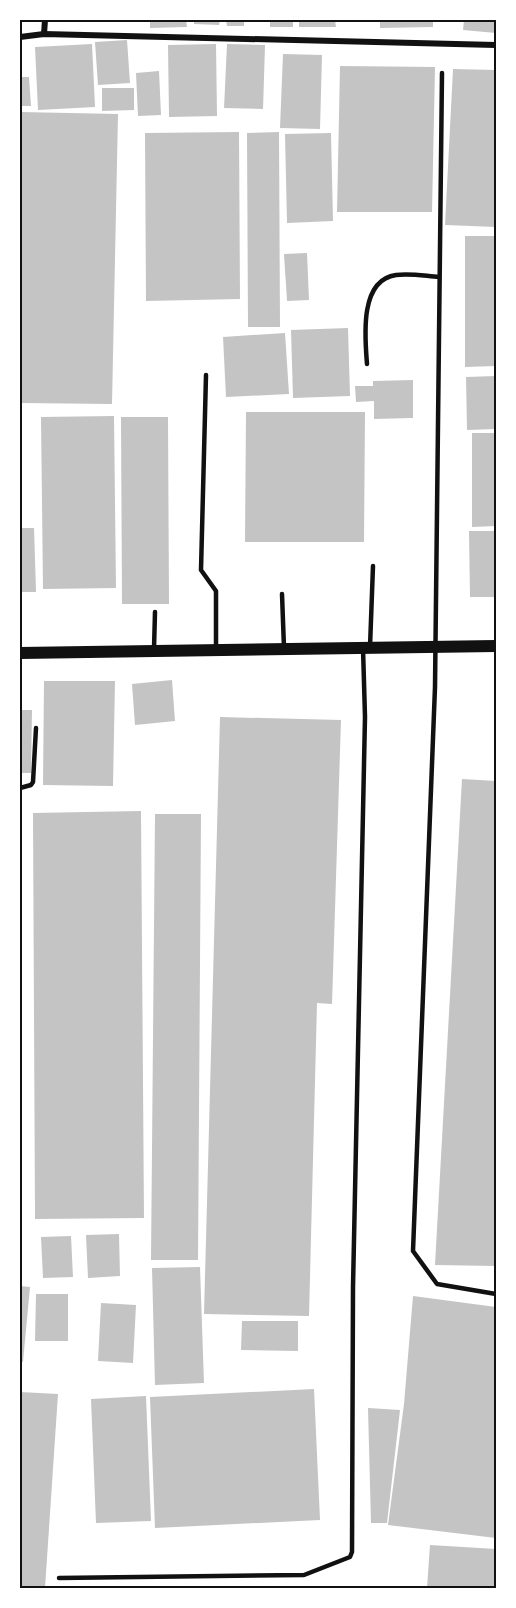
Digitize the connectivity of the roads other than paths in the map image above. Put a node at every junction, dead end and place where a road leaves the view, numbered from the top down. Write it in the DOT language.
graph roads {
  1 [pos="45,20"];
  2 [pos="44,34"];
  3 [pos="20,37"];
  4 [pos="496,45"];
  5 [pos="442,73"];
  6 [pos="439,277"];
  7 [pos="367,364"];
  8 [pos="206,375"];
  9 [pos="373,566"];
  10 [pos="282,594"];
  11 [pos="155,612"];
  12 [pos="435,646"];
  13 [pos="496,646"];
  14 [pos="366,648"];
  15 [pos="284,650"];
  16 [pos="154,652"];
  17 [pos="216,652"];
  18 [pos="20,653"];
  19 [pos="36,728"];
  20 [pos="20,788"];
  21 [pos="496,1294"];
  22 [pos="60,1578"];
  1 -- 2 [label="street"];
  2 -- 3 [label="street"];
  2 -- 4 [label="street"];
  5 -- 6 [label="lane"];
  6 -- 7 [label="lane"];
  6 -- 12 [label="lane"];
  8 -- 17 [label="lane"];
  9 -- 14 [label="lane"];
  10 -- 15 [label="lane"];
  11 -- 16 [label="lane"];
  12 -- 13 [label="main road"];
  12 -- 14 [label="main road"];
  12 -- 21 [label="lane"];
  14 -- 15 [label="main road"];
  14 -- 22 [label="lane"];
  15 -- 17 [label="main road"];
  16 -- 17 [label="main road"];
  16 -- 18 [label="main road"];
  19 -- 20 [label="lane"];
}
